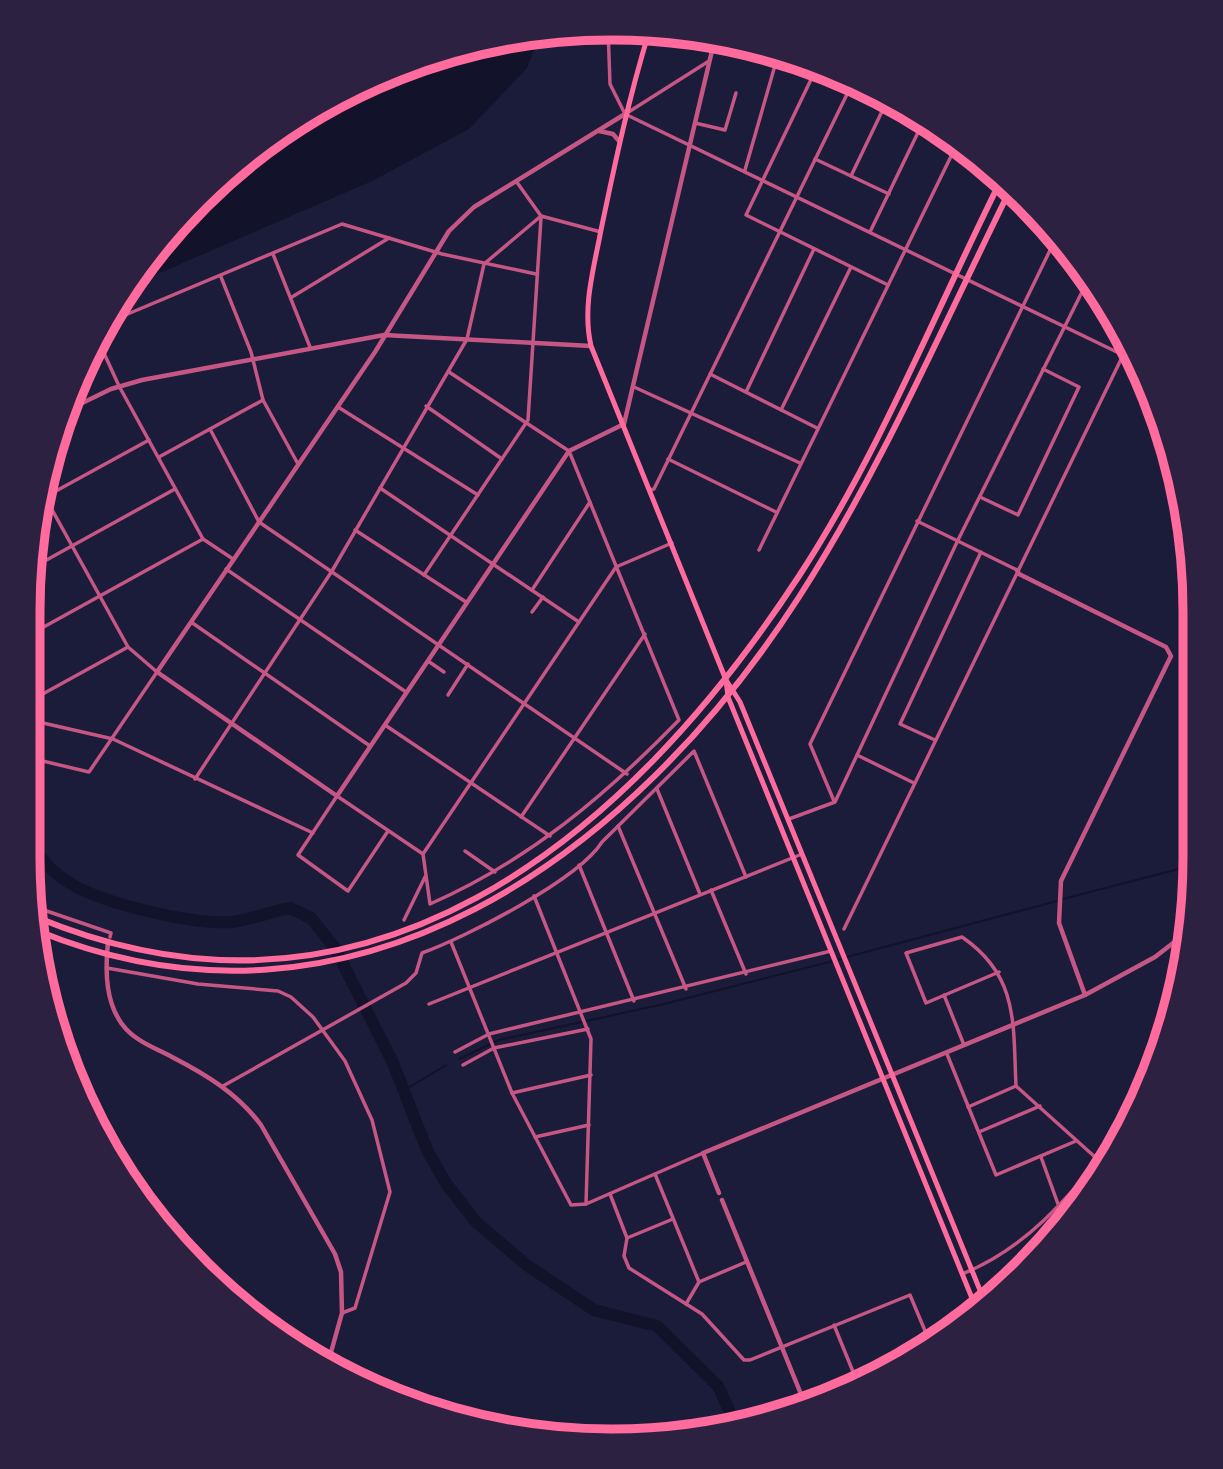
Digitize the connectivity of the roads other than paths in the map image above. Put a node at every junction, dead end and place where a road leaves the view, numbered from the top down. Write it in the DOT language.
graph roads {
  1 [pos="608,40"];
  2 [pos="646,41"];
  3 [pos="712,49"];
  4 [pos="709,61"];
  5 [pos="775,65"];
  6 [pos="812,77"];
  7 [pos="848,92"];
  8 [pos="736,93"];
  9 [pos="883,109"];
  10 [pos="625,114"];
  11 [pos="695,123"];
  12 [pos="598,131"];
  13 [pos="919,131"];
  14 [pos="619,141"];
  15 [pos="690,144"];
  16 [pos="952,153"];
  17 [pos="815,159"];
  18 [pos="745,170"];
  19 [pos="851,176"];
  20 [pos="763,179"];
  21 [pos="516,181"];
  22 [pos="996,190"];
  23 [pos="888,194"];
  24 [pos="797,196"];
  25 [pos="1006,199"];
  26 [pos="541,216"];
  27 [pos="601,232"];
  28 [pos="780,232"];
  29 [pos="870,232"];
  30 [pos="389,238"];
  31 [pos="1051,247"];
  32 [pos="814,249"];
  33 [pos="906,249"];
  34 [pos="435,251"];
  35 [pos="273,254"];
  36 [pos="484,264"];
  37 [pos="851,267"];
  38 [pos="956,272"];
  39 [pos="536,274"];
  40 [pos="221,276"];
  41 [pos="967,277"];
  42 [pos="888,285"];
  43 [pos="1083,290"];
  44 [pos="292,297"];
  45 [pos="1023,305"];
  46 [pos="123,316"];
  47 [pos="1066,326"];
  48 [pos="384,335"];
  49 [pos="467,339"];
  50 [pos="531,343"];
  51 [pos="591,346"];
  52 [pos="310,347"];
  53 [pos="103,351"];
  54 [pos="1121,354"];
  55 [pos="1122,356"];
  56 [pos="253,358"];
  57 [pos="1043,369"];
  58 [pos="449,372"];
  59 [pos="710,374"];
  60 [pos="119,386"];
  61 [pos="632,386"];
  62 [pos="746,392"];
  63 [pos="263,400"];
  64 [pos="80,404"];
  65 [pos="426,406"];
  66 [pos="338,407"];
  67 [pos="781,410"];
  68 [pos="691,412"];
  69 [pos="526,424"];
  70 [pos="624,424"];
  71 [pos="817,428"];
  72 [pos="210,429"];
  73 [pos="149,440"];
  74 [pos="404,446"];
  75 [pos="569,451"];
  76 [pos="159,457"];
  77 [pos="502,459"];
  78 [pos="668,459"];
  79 [pos="800,463"];
  80 [pos="298,464"];
  81 [pos="380,488"];
  82 [pos="176,489"];
  83 [pos="650,490"];
  84 [pos="53,493"];
  85 [pos="478,495"];
  86 [pos="980,497"];
  87 [pos="590,502"];
  88 [pos="50,506"];
  89 [pos="777,513"];
  90 [pos="917,521"];
  91 [pos="259,522"];
  92 [pos="355,530"];
  93 [pos="451,536"];
  94 [pos="203,540"];
  95 [pos="958,540"];
  96 [pos="672,544"];
  97 [pos="72,546"];
  98 [pos="759,550"];
  99 [pos="981,552"];
  100 [pos="233,559"];
  101 [pos="42,562"];
  102 [pos="492,563"];
  103 [pos="616,567"];
  104 [pos="226,569"];
  105 [pos="1017,570"];
  106 [pos="332,571"];
  107 [pos="424,575"];
  108 [pos="532,590"];
  109 [pos="99,597"];
  110 [pos="543,597"];
  111 [pos="466,602"];
  112 [pos="532,612"];
  113 [pos="300,619"];
  114 [pos="191,622"];
  115 [pos="579,622"];
  116 [pos="40,630"];
  117 [pos="645,634"];
  118 [pos="438,644"];
  119 [pos="128,647"];
  120 [pos="427,660"];
  121 [pos="468,664"];
  122 [pos="265,672"];
  123 [pos="444,672"];
  124 [pos="157,673"];
  125 [pos="726,680"];
  126 [pos="734,689"];
  127 [pos="407,692"];
  128 [pos="40,695"];
  129 [pos="448,695"];
  130 [pos="728,697"];
  131 [pos="524,704"];
  132 [pos="40,722"];
  133 [pos="231,724"];
  134 [pos="385,725"];
  135 [pos="113,739"];
  136 [pos="575,739"];
  137 [pos="934,740"];
  138 [pos="370,746"];
  139 [pos="857,755"];
  140 [pos="40,760"];
  141 [pos="627,774"];
  142 [pos="195,779"];
  143 [pos="914,782"];
  144 [pos="470,783"];
  145 [pos="657,789"];
  146 [pos="337,796"];
  147 [pos="835,802"];
  148 [pos="521,817"];
  149 [pos="788,819"];
  150 [pos="618,825"];
  151 [pos="388,831"];
  152 [pos="313,833"];
  153 [pos="550,836"];
  154 [pos="465,851"];
  155 [pos="423,854"];
  156 [pos="802,854"];
  157 [pos="793,858"];
  158 [pos="579,865"];
  159 [pos="495,872"];
  160 [pos="426,875"];
  161 [pos="746,877"];
  162 [pos="814,883"];
  163 [pos="805,887"];
  164 [pos="711,890"];
  165 [pos="700,895"];
  166 [pos="534,896"];
  167 [pos="43,910"];
  168 [pos="655,914"];
  169 [pos="44,920"];
  170 [pos="404,920"];
  171 [pos="844,929"];
  172 [pos="45,933"];
  173 [pos="607,933"];
  174 [pos="1177,940"];
  175 [pos="108,942"];
  176 [pos="452,942"];
  177 [pos="416,950"];
  178 [pos="107,953"];
  179 [pos="422,953"];
  180 [pos="557,953"];
  181 [pos="832,954"];
  182 [pos="107,968"];
  183 [pos="999,972"];
  184 [pos="746,974"];
  185 [pos="470,988"];
  186 [pos="686,989"];
  187 [pos="944,995"];
  188 [pos="1085,995"];
  189 [pos="634,1001"];
  190 [pos="429,1004"];
  191 [pos="583,1015"];
  192 [pos="588,1027"];
  193 [pos="1013,1027"];
  194 [pos="323,1032"];
  195 [pos="489,1036"];
  196 [pos="494,1047"];
  197 [pos="964,1047"];
  198 [pos="455,1052"];
  199 [pos="947,1054"];
  200 [pos="463,1065"];
  201 [pos="591,1075"];
  202 [pos="893,1076"];
  203 [pos="883,1080"];
  204 [pos="223,1086"];
  205 [pos="1016,1086"];
  206 [pos="512,1093"];
  207 [pos="1040,1106"];
  208 [pos="968,1107"];
  209 [pos="589,1125"];
  210 [pos="979,1132"];
  211 [pos="535,1137"];
  212 [pos="1076,1141"];
  213 [pos="703,1153"];
  214 [pos="1041,1156"];
  215 [pos="1096,1159"];
  216 [pos="1088,1172"];
  217 [pos="655,1174"];
  218 [pos="719,1193"];
  219 [pos="610,1194"];
  220 [pos="722,1200"];
  221 [pos="586,1204"];
  222 [pos="1058,1204"];
  223 [pos="673,1219"];
  224 [pos="627,1238"];
  225 [pos="746,1262"];
  226 [pos="971,1270"];
  227 [pos="962,1274"];
  228 [pos="699,1282"];
  229 [pos="981,1293"];
  230 [pos="973,1300"];
  231 [pos="686,1304"];
  232 [pos="342,1313"];
  233 [pos="834,1325"];
  234 [pos="926,1334"];
  235 [pos="782,1347"];
  236 [pos="330,1354"];
  237 [pos="854,1374"];
  238 [pos="802,1396"];
  1 -- 10 [label="street"];
  2 -- 10 [label="main road"];
  3 -- 4 [label="street"];
  4 -- 10 [label="street"];
  4 -- 11 [label="street"];
  5 -- 18 [label="street"];
  6 -- 20 [label="street"];
  7 -- 17 [label="street"];
  8 -- 11 [label="street"];
  9 -- 19 [label="street"];
  10 -- 12 [label="street"];
  10 -- 14 [label="main road"];
  10 -- 15 [label="street"];
  11 -- 15 [label="street"];
  12 -- 14 [label="street"];
  12 -- 21 [label="street"];
  13 -- 23 [label="street"];
  14 -- 27 [label="main road"];
  15 -- 18 [label="street"];
  15 -- 61 [label="street"];
  16 -- 33 [label="street"];
  17 -- 19 [label="street"];
  17 -- 24 [label="street"];
  18 -- 20 [label="street"];
  19 -- 23 [label="street"];
  20 -- 24 [label="street"];
  20 -- 28 [label="street"];
  21 -- 26 [label="street"];
  21 -- 34 [label="street"];
  22 -- 38 [label="highway"];
  23 -- 29 [label="street"];
  24 -- 28 [label="street"];
  24 -- 29 [label="street"];
  25 -- 41 [label="highway"];
  26 -- 27 [label="street"];
  26 -- 36 [label="street"];
  26 -- 39 [label="street"];
  27 -- 51 [label="main road"];
  28 -- 32 [label="street"];
  28 -- 59 [label="street"];
  29 -- 33 [label="street"];
  30 -- 34 [label="street"];
  30 -- 35 [label="street"];
  30 -- 44 [label="street"];
  31 -- 45 [label="street"];
  32 -- 37 [label="street"];
  32 -- 62 [label="street"];
  33 -- 38 [label="street"];
  33 -- 42 [label="street"];
  34 -- 36 [label="street"];
  34 -- 48 [label="street"];
  35 -- 40 [label="street"];
  35 -- 44 [label="street"];
  36 -- 39 [label="street"];
  36 -- 49 [label="street"];
  37 -- 42 [label="street"];
  37 -- 67 [label="street"];
  38 -- 41 [label="street"];
  38 -- 125 [label="highway"];
  39 -- 50 [label="street"];
  40 -- 46 [label="street"];
  40 -- 56 [label="street"];
  41 -- 45 [label="street"];
  41 -- 126 [label="highway"];
  42 -- 71 [label="street"];
  43 -- 47 [label="street"];
  44 -- 52 [label="street"];
  45 -- 47 [label="street"];
  45 -- 90 [label="street"];
  47 -- 54 [label="street"];
  47 -- 57 [label="street"];
  48 -- 49 [label="street"];
  48 -- 52 [label="street"];
  48 -- 66 [label="street"];
  49 -- 50 [label="street"];
  49 -- 58 [label="street"];
  50 -- 51 [label="street"];
  50 -- 69 [label="street"];
  51 -- 70 [label="main road"];
  52 -- 56 [label="street"];
  53 -- 60 [label="street"];
  55 -- 105 [label="street"];
  56 -- 60 [label="street"];
  56 -- 63 [label="street"];
  57 -- 86 [label="street"];
  57 -- 86 [label="street"];
  58 -- 65 [label="street"];
  58 -- 69 [label="street"];
  59 -- 62 [label="street"];
  59 -- 68 [label="street"];
  60 -- 64 [label="street"];
  60 -- 73 [label="street"];
  61 -- 68 [label="street"];
  61 -- 70 [label="street"];
  62 -- 67 [label="street"];
  63 -- 72 [label="street"];
  63 -- 80 [label="street"];
  65 -- 74 [label="street"];
  65 -- 77 [label="street"];
  66 -- 74 [label="street"];
  66 -- 80 [label="street"];
  67 -- 71 [label="street"];
  68 -- 78 [label="street"];
  68 -- 79 [label="street"];
  69 -- 75 [label="street"];
  69 -- 77 [label="street"];
  70 -- 75 [label="street"];
  70 -- 83 [label="main road"];
  71 -- 79 [label="street"];
  72 -- 76 [label="street"];
  72 -- 91 [label="street"];
  73 -- 76 [label="street"];
  73 -- 84 [label="street"];
  74 -- 81 [label="street"];
  74 -- 85 [label="street"];
  75 -- 87 [label="street"];
  75 -- 102 [label="street"];
  76 -- 82 [label="street"];
  77 -- 85 [label="street"];
  78 -- 83 [label="street"];
  78 -- 89 [label="street"];
  79 -- 89 [label="street"];
  80 -- 91 [label="street"];
  81 -- 92 [label="street"];
  81 -- 93 [label="street"];
  82 -- 94 [label="street"];
  82 -- 97 [label="street"];
  83 -- 96 [label="main road"];
  85 -- 93 [label="street"];
  86 -- 95 [label="street"];
  87 -- 103 [label="street"];
  87 -- 108 [label="street"];
  88 -- 97 [label="street"];
  89 -- 98 [label="street"];
  90 -- 95 [label="street"];
  90 -- 147 [label="street"];
  91 -- 100 [label="street"];
  91 -- 106 [label="street"];
  92 -- 106 [label="street"];
  92 -- 107 [label="street"];
  93 -- 102 [label="street"];
  93 -- 107 [label="street"];
  94 -- 100 [label="street"];
  94 -- 109 [label="street"];
  95 -- 99 [label="street"];
  95 -- 139 [label="street"];
  96 -- 103 [label="street"];
  96 -- 125 [label="main road"];
  97 -- 101 [label="street"];
  97 -- 109 [label="street"];
  99 -- 105 [label="street"];
  99 -- 137 [label="street"];
  100 -- 104 [label="street"];
  102 -- 108 [label="street"];
  102 -- 111 [label="street"];
  103 -- 115 [label="street"];
  103 -- 117 [label="street"];
  104 -- 113 [label="street"];
  104 -- 114 [label="street"];
  105 -- 137 [label="street"];
  105 -- 188 [label="street"];
  106 -- 113 [label="street"];
  106 -- 118 [label="street"];
  107 -- 111 [label="street"];
  108 -- 110 [label="street"];
  109 -- 116 [label="street"];
  109 -- 119 [label="street"];
  110 -- 112 [label="street"];
  110 -- 115 [label="street"];
  111 -- 118 [label="street"];
  113 -- 122 [label="street"];
  113 -- 127 [label="street"];
  114 -- 122 [label="street"];
  114 -- 124 [label="street"];
  115 -- 131 [label="street"];
  117 -- 136 [label="street"];
  117 -- 141 [label="street"];
  118 -- 120 [label="street"];
  118 -- 121 [label="street"];
  119 -- 124 [label="street"];
  119 -- 128 [label="street"];
  120 -- 123 [label="street"];
  120 -- 127 [label="street"];
  121 -- 129 [label="street"];
  121 -- 131 [label="street"];
  122 -- 133 [label="street"];
  122 -- 138 [label="street"];
  124 -- 133 [label="street"];
  124 -- 135 [label="street"];
  125 -- 126 [label="main road"];
  125 -- 130 [label="main road"];
  125 -- 175 [label="highway"];
  126 -- 130 [label="highway"];
  126 -- 149 [label="main road"];
  127 -- 134 [label="street"];
  130 -- 157 [label="main road"];
  130 -- 178 [label="highway"];
  131 -- 136 [label="street"];
  131 -- 144 [label="street"];
  132 -- 135 [label="street"];
  133 -- 142 [label="street"];
  133 -- 146 [label="street"];
  134 -- 138 [label="street"];
  134 -- 144 [label="street"];
  135 -- 140 [label="street"];
  135 -- 142 [label="street"];
  136 -- 141 [label="street"];
  136 -- 148 [label="street"];
  137 -- 143 [label="street"];
  138 -- 146 [label="street"];
  139 -- 143 [label="street"];
  139 -- 147 [label="street"];
  141 -- 153 [label="street"];
  142 -- 152 [label="street"];
  143 -- 171 [label="street"];
  144 -- 148 [label="street"];
  144 -- 155 [label="street"];
  145 -- 150 [label="street"];
  145 -- 161 [label="street"];
  145 -- 165 [label="street"];
  146 -- 151 [label="street"];
  146 -- 152 [label="street"];
  147 -- 149 [label="street"];
  148 -- 153 [label="street"];
  149 -- 156 [label="main road"];
  150 -- 158 [label="street"];
  150 -- 168 [label="street"];
  151 -- 152 [label="street"];
  151 -- 155 [label="street"];
  153 -- 159 [label="street"];
  154 -- 159 [label="street"];
  155 -- 160 [label="street"];
  156 -- 157 [label="street"];
  156 -- 162 [label="main road"];
  157 -- 161 [label="street"];
  157 -- 163 [label="main road"];
  158 -- 166 [label="street"];
  158 -- 173 [label="street"];
  159 -- 160 [label="street"];
  160 -- 170 [label="street"];
  161 -- 164 [label="street"];
  162 -- 163 [label="street"];
  162 -- 202 [label="main road"];
  163 -- 181 [label="main road"];
  164 -- 165 [label="street"];
  164 -- 184 [label="street"];
  165 -- 168 [label="street"];
  166 -- 176 [label="street"];
  166 -- 180 [label="street"];
  167 -- 175 [label="street"];
  168 -- 173 [label="street"];
  168 -- 186 [label="street"];
  169 -- 175 [label="highway"];
  172 -- 178 [label="highway"];
  173 -- 180 [label="street"];
  173 -- 189 [label="street"];
  174 -- 188 [label="street"];
  175 -- 178 [label="street"];
  176 -- 179 [label="street"];
  176 -- 185 [label="street"];
  177 -- 179 [label="street"];
  178 -- 182 [label="street"];
  179 -- 194 [label="street"];
  180 -- 185 [label="street"];
  180 -- 191 [label="street"];
  181 -- 184 [label="street"];
  181 -- 203 [label="main road"];
  182 -- 194 [label="street"];
  182 -- 204 [label="street"];
  183 -- 187 [label="street"];
  183 -- 187 [label="street"];
  183 -- 193 [label="street"];
  184 -- 186 [label="street"];
  185 -- 190 [label="street"];
  185 -- 195 [label="street"];
  186 -- 189 [label="street"];
  187 -- 197 [label="street"];
  188 -- 193 [label="street"];
  189 -- 191 [label="street"];
  191 -- 192 [label="street"];
  191 -- 195 [label="street"];
  192 -- 196 [label="street"];
  192 -- 201 [label="street"];
  193 -- 197 [label="street"];
  193 -- 205 [label="street"];
  194 -- 204 [label="street"];
  194 -- 232 [label="street"];
  195 -- 196 [label="street"];
  195 -- 198 [label="street"];
  196 -- 200 [label="street"];
  196 -- 206 [label="street"];
  197 -- 199 [label="street"];
  199 -- 202 [label="street"];
  199 -- 208 [label="street"];
  201 -- 206 [label="street"];
  201 -- 209 [label="street"];
  202 -- 203 [label="street"];
  202 -- 226 [label="main road"];
  203 -- 213 [label="street"];
  203 -- 227 [label="main road"];
  204 -- 232 [label="street"];
  205 -- 207 [label="street"];
  205 -- 208 [label="street"];
  206 -- 211 [label="street"];
  207 -- 210 [label="street"];
  207 -- 212 [label="street"];
  208 -- 210 [label="street"];
  209 -- 211 [label="street"];
  209 -- 221 [label="street"];
  210 -- 214 [label="street"];
  211 -- 221 [label="street"];
  212 -- 214 [label="street"];
  212 -- 215 [label="street"];
  213 -- 217 [label="street"];
  213 -- 218 [label="street"];
  214 -- 222 [label="street"];
  216 -- 222 [label="street"];
  217 -- 219 [label="street"];
  217 -- 223 [label="street"];
  219 -- 221 [label="street"];
  219 -- 224 [label="street"];
  220 -- 225 [label="street"];
  222 -- 226 [label="street"];
  223 -- 224 [label="street"];
  223 -- 228 [label="street"];
  224 -- 231 [label="street"];
  225 -- 228 [label="street"];
  225 -- 235 [label="street"];
  226 -- 227 [label="street"];
  226 -- 229 [label="main road"];
  227 -- 230 [label="main road"];
  228 -- 231 [label="street"];
  231 -- 235 [label="street"];
  232 -- 236 [label="street"];
  233 -- 234 [label="street"];
  233 -- 235 [label="street"];
  233 -- 237 [label="street"];
  235 -- 238 [label="street"];
}
